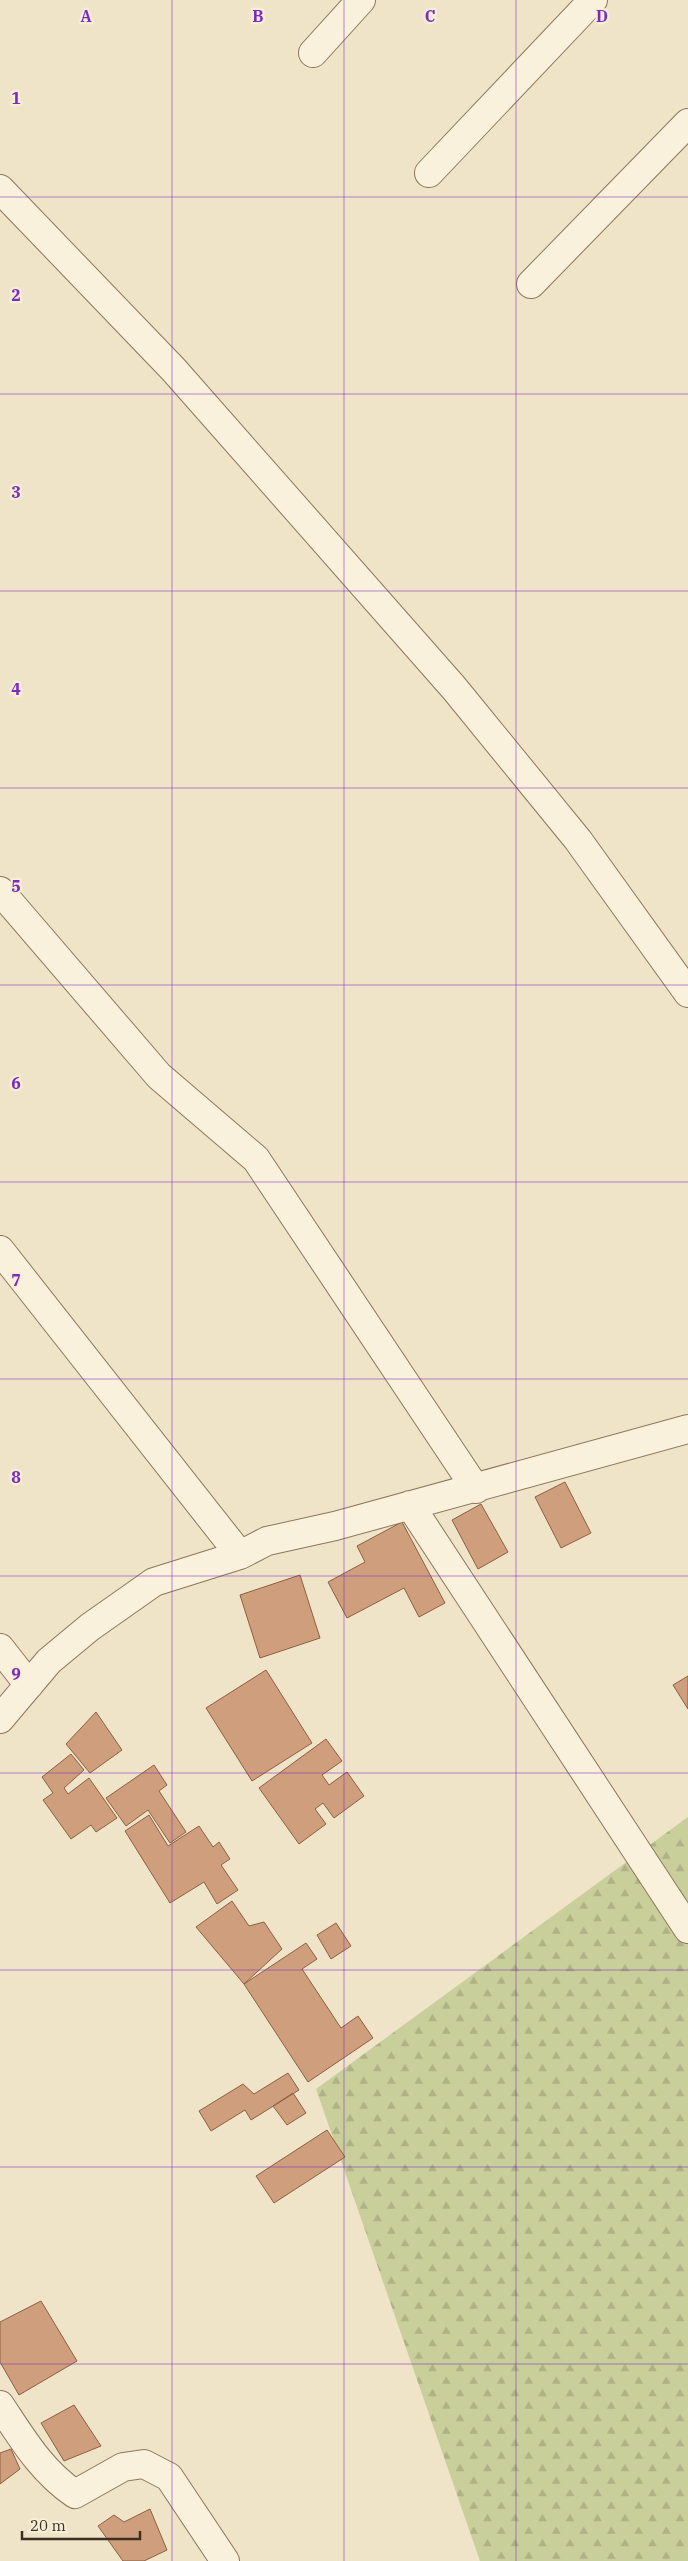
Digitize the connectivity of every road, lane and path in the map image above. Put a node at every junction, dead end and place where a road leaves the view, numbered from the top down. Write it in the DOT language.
graph roads {
  1 [pos="361,0"];
  2 [pos="593,0"];
  3 [pos="313,54"];
  4 [pos="688,122"];
  5 [pos="429,174"];
  6 [pos="0,188"];
  7 [pos="531,284"];
  8 [pos="0,891"];
  9 [pos="688,993"];
  10 [pos="0,1250"];
  11 [pos="688,1429"];
  12 [pos="476,1488"];
  13 [pos="410,1505"];
  14 [pos="240,1555"];
  15 [pos="0,1648"];
  16 [pos="29,1685"];
  17 [pos="0,1719"];
  18 [pos="688,1929"];
  19 [pos="0,2405"];
  20 [pos="225,2561"];
  1 -- 3 [label="street"];
  2 -- 5 [label="street"];
  4 -- 7 [label="street"];
  6 -- 9 [label="street"];
  8 -- 12 [label="street"];
  10 -- 14 [label="street"];
  11 -- 12 [label="street"];
  12 -- 13 [label="street"];
  13 -- 14 [label="street"];
  13 -- 18 [label="street"];
  14 -- 16 [label="street"];
  15 -- 16 [label="street"];
  16 -- 17 [label="street"];
  19 -- 20 [label="street"];
}
